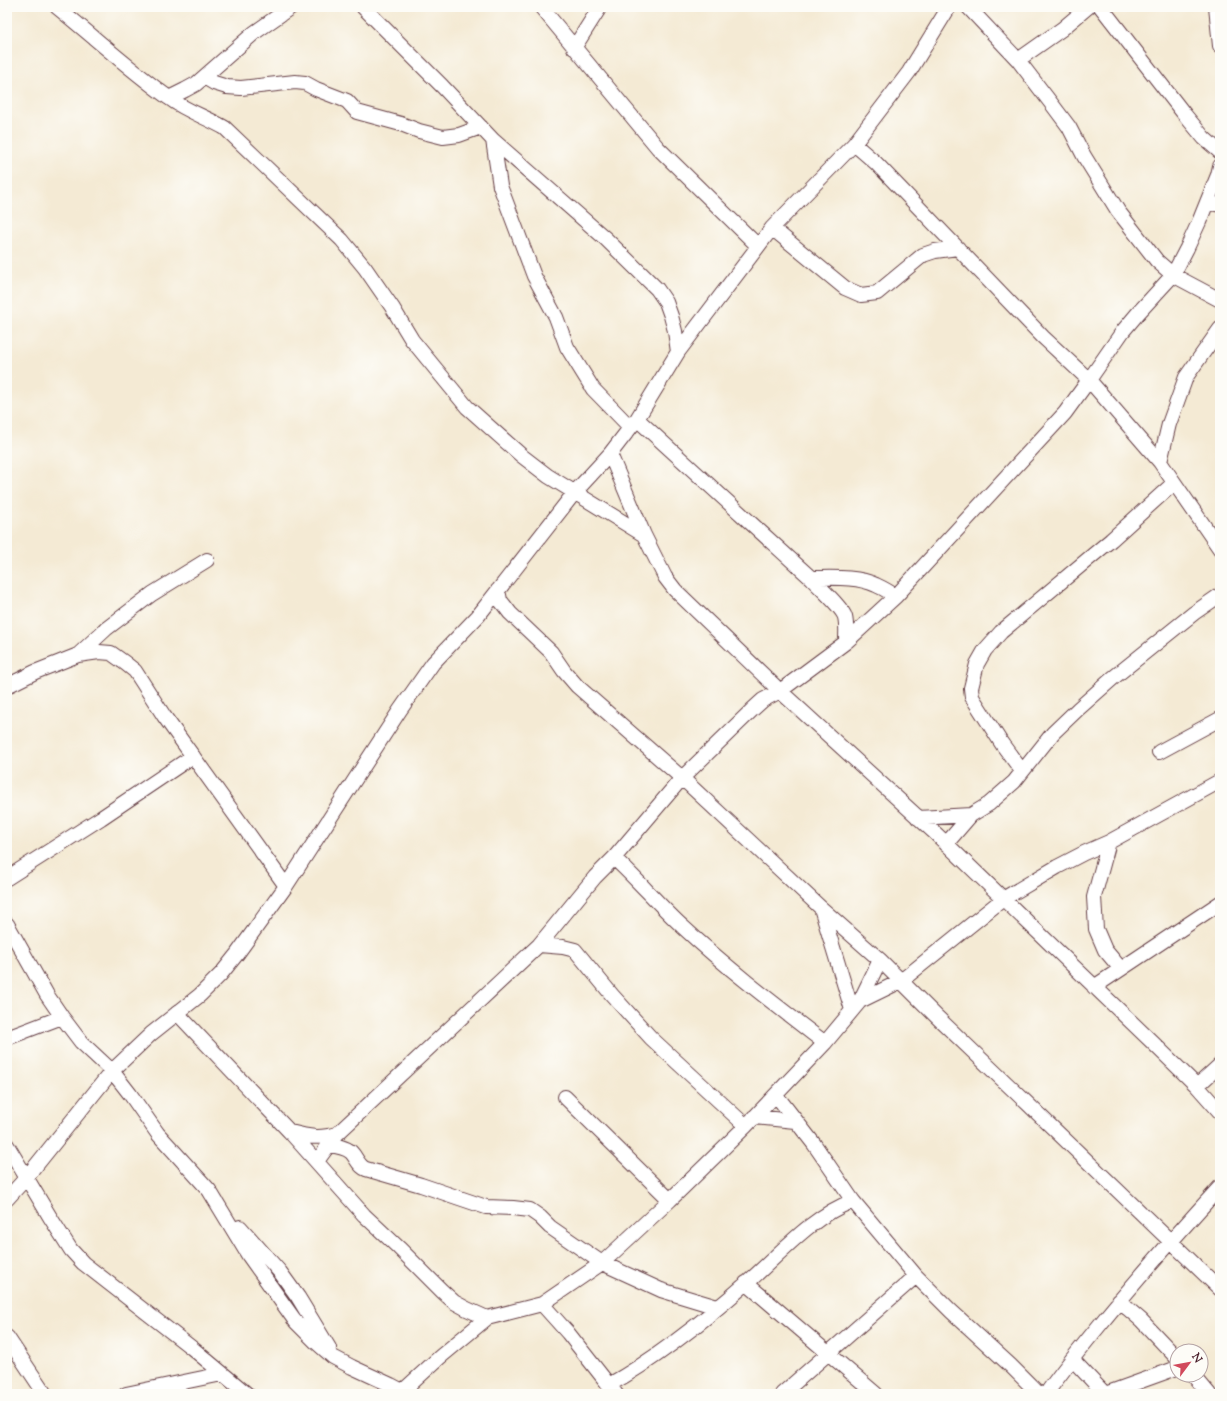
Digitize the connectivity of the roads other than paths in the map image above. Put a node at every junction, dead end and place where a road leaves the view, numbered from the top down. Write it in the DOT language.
graph roads {
  1 [pos="57,7"];
  2 [pos="291,7"];
  3 [pos="363,7"];
  4 [pos="541,7"];
  5 [pos="600,7"];
  6 [pos="949,7"];
  7 [pos="968,7"];
  8 [pos="1088,7"];
  9 [pos="1101,7"];
  10 [pos="1216,7"];
  11 [pos="1220,46"];
  12 [pos="574,48"];
  13 [pos="1018,60"];
  14 [pos="204,77"];
  15 [pos="169,98"];
  16 [pos="481,127"];
  17 [pos="493,140"];
  18 [pos="854,144"];
  19 [pos="1220,152"];
  20 [pos="1220,166"];
  21 [pos="1214,204"];
  22 [pos="772,228"];
  23 [pos="758,246"];
  24 [pos="958,248"];
  25 [pos="1173,275"];
  26 [pos="1220,300"];
  27 [pos="1220,329"];
  28 [pos="678,352"];
  29 [pos="1089,380"];
  30 [pos="634,423"];
  31 [pos="610,454"];
  32 [pos="1160,462"];
  33 [pos="1174,483"];
  34 [pos="575,492"];
  35 [pos="644,535"];
  36 [pos="1220,549"];
  37 [pos="207,560"];
  38 [pos="811,578"];
  39 [pos="498,590"];
  40 [pos="1220,595"];
  41 [pos="896,596"];
  42 [pos="846,642"];
  43 [pos="78,655"];
  44 [pos="7,686"];
  45 [pos="780,691"];
  46 [pos="1220,719"];
  47 [pos="1159,752"];
  48 [pos="193,756"];
  49 [pos="1022,771"];
  50 [pos="682,778"];
  51 [pos="1220,781"];
  52 [pos="970,815"];
  53 [pos="918,818"];
  54 [pos="1109,842"];
  55 [pos="946,844"];
  56 [pos="614,858"];
  57 [pos="7,878"];
  58 [pos="286,886"];
  59 [pos="1003,899"];
  60 [pos="1220,903"];
  61 [pos="821,908"];
  62 [pos="7,924"];
  63 [pos="539,945"];
  64 [pos="880,960"];
  65 [pos="1121,969"];
  66 [pos="902,981"];
  67 [pos="1094,987"];
  68 [pos="856,1005"];
  69 [pos="177,1014"];
  70 [pos="62,1017"];
  71 [pos="7,1038"];
  72 [pos="825,1043"];
  73 [pos="1220,1065"];
  74 [pos="112,1071"];
  75 [pos="1197,1086"];
  76 [pos="776,1095"];
  77 [pos="565,1097"];
  78 [pos="1220,1112"];
  79 [pos="795,1121"];
  80 [pos="750,1122"];
  81 [pos="290,1132"];
  82 [pos="333,1140"];
  83 [pos="7,1145"];
  84 [pos="317,1161"];
  85 [pos="26,1178"];
  86 [pos="1220,1187"];
  87 [pos="7,1199"];
  88 [pos="670,1200"];
  89 [pos="854,1201"];
  90 [pos="1170,1242"];
  91 [pos="602,1263"];
  92 [pos="916,1276"];
  93 [pos="746,1283"];
  94 [pos="1220,1289"];
  95 [pos="1119,1301"];
  96 [pos="542,1304"];
  97 [pos="717,1307"];
  98 [pos="487,1318"];
  99 [pos="7,1337"];
  100 [pos="1169,1350"];
  101 [pos="828,1354"];
  102 [pos="1072,1359"];
  103 [pos="1169,1371"];
  104 [pos="222,1374"];
  105 [pos="1199,1383"];
  106 [pos="612,1389"];
  107 [pos="405,1392"];
  108 [pos="45,1394"];
  109 [pos="126,1394"];
  110 [pos="247,1394"];
  111 [pos="782,1394"];
  112 [pos="876,1394"];
  113 [pos="1039,1394"];
  114 [pos="1046,1394"];
  115 [pos="1105,1394"];
  116 [pos="1209,1394"];
  1 -- 15 [label="street"];
  2 -- 14 [label="street"];
  3 -- 16 [label="street"];
  4 -- 12 [label="street"];
  5 -- 12 [label="street"];
  6 -- 18 [label="street"];
  7 -- 13 [label="street"];
  8 -- 13 [label="street"];
  9 -- 19 [label="street"];
  10 -- 11 [label="street"];
  12 -- 23 [label="street"];
  13 -- 25 [label="street"];
  14 -- 15 [label="street"];
  14 -- 16 [label="street"];
  15 -- 34 [label="street"];
  16 -- 17 [label="street"];
  17 -- 28 [label="street"];
  17 -- 30 [label="street"];
  18 -- 22 [label="street"];
  18 -- 24 [label="street"];
  20 -- 21 [label="street"];
  21 -- 25 [label="street"];
  22 -- 23 [label="street"];
  22 -- 24 [label="street"];
  23 -- 28 [label="street"];
  24 -- 29 [label="street"];
  25 -- 26 [label="street"];
  25 -- 29 [label="street"];
  27 -- 32 [label="street"];
  28 -- 30 [label="street"];
  29 -- 32 [label="street"];
  29 -- 41 [label="street"];
  30 -- 31 [label="street"];
  30 -- 38 [label="street"];
  31 -- 34 [label="street"];
  31 -- 35 [label="street"];
  32 -- 33 [label="street"];
  33 -- 36 [label="street"];
  33 -- 49 [label="street"];
  34 -- 35 [label="street"];
  34 -- 39 [label="street"];
  35 -- 45 [label="street"];
  37 -- 43 [label="street"];
  38 -- 41 [label="street"];
  38 -- 42 [label="street"];
  39 -- 50 [label="street"];
  39 -- 58 [label="street"];
  40 -- 49 [label="street"];
  41 -- 42 [label="street"];
  42 -- 45 [label="street"];
  43 -- 44 [label="street"];
  43 -- 48 [label="street"];
  45 -- 50 [label="street"];
  45 -- 53 [label="street"];
  46 -- 47 [label="street"];
  48 -- 57 [label="street"];
  48 -- 58 [label="street"];
  49 -- 52 [label="street"];
  50 -- 56 [label="street"];
  50 -- 61 [label="street"];
  51 -- 54 [label="street"];
  52 -- 53 [label="street"];
  52 -- 55 [label="street"];
  53 -- 55 [label="street"];
  54 -- 59 [label="street"];
  54 -- 65 [label="street"];
  55 -- 59 [label="street"];
  56 -- 63 [label="street"];
  56 -- 72 [label="street"];
  58 -- 69 [label="street"];
  59 -- 66 [label="street"];
  59 -- 67 [label="street"];
  60 -- 65 [label="street"];
  61 -- 64 [label="street"];
  61 -- 68 [label="street"];
  62 -- 70 [label="street"];
  63 -- 80 [label="street"];
  63 -- 82 [label="street"];
  64 -- 66 [label="street"];
  64 -- 68 [label="street"];
  65 -- 67 [label="street"];
  66 -- 68 [label="street"];
  66 -- 90 [label="street"];
  67 -- 75 [label="street"];
  68 -- 72 [label="street"];
  69 -- 74 [label="street"];
  69 -- 81 [label="street"];
  70 -- 71 [label="street"];
  70 -- 74 [label="street"];
  72 -- 76 [label="street"];
  73 -- 75 [label="street"];
  74 -- 85 [label="street"];
  74 -- 107 [label="street"];
  75 -- 78 [label="street"];
  76 -- 79 [label="street"];
  76 -- 80 [label="street"];
  77 -- 88 [label="street"];
  79 -- 80 [label="street"];
  79 -- 89 [label="street"];
  80 -- 88 [label="street"];
  81 -- 82 [label="street"];
  81 -- 84 [label="street"];
  82 -- 84 [label="street"];
  82 -- 91 [label="street"];
  83 -- 85 [label="street"];
  84 -- 98 [label="street"];
  85 -- 87 [label="street"];
  85 -- 104 [label="street"];
  86 -- 90 [label="street"];
  88 -- 91 [label="street"];
  89 -- 92 [label="street"];
  89 -- 93 [label="street"];
  90 -- 94 [label="street"];
  90 -- 95 [label="street"];
  91 -- 96 [label="street"];
  91 -- 97 [label="street"];
  92 -- 101 [label="street"];
  92 -- 113 [label="street"];
  93 -- 97 [label="street"];
  93 -- 101 [label="street"];
  95 -- 100 [label="street"];
  95 -- 102 [label="street"];
  96 -- 98 [label="street"];
  96 -- 106 [label="street"];
  97 -- 106 [label="street"];
  98 -- 107 [label="street"];
  99 -- 108 [label="street"];
  101 -- 111 [label="street"];
  101 -- 112 [label="street"];
  102 -- 114 [label="street"];
  102 -- 115 [label="street"];
  103 -- 115 [label="street"];
  104 -- 109 [label="street"];
  104 -- 110 [label="street"];
  105 -- 116 [label="street"];
}
